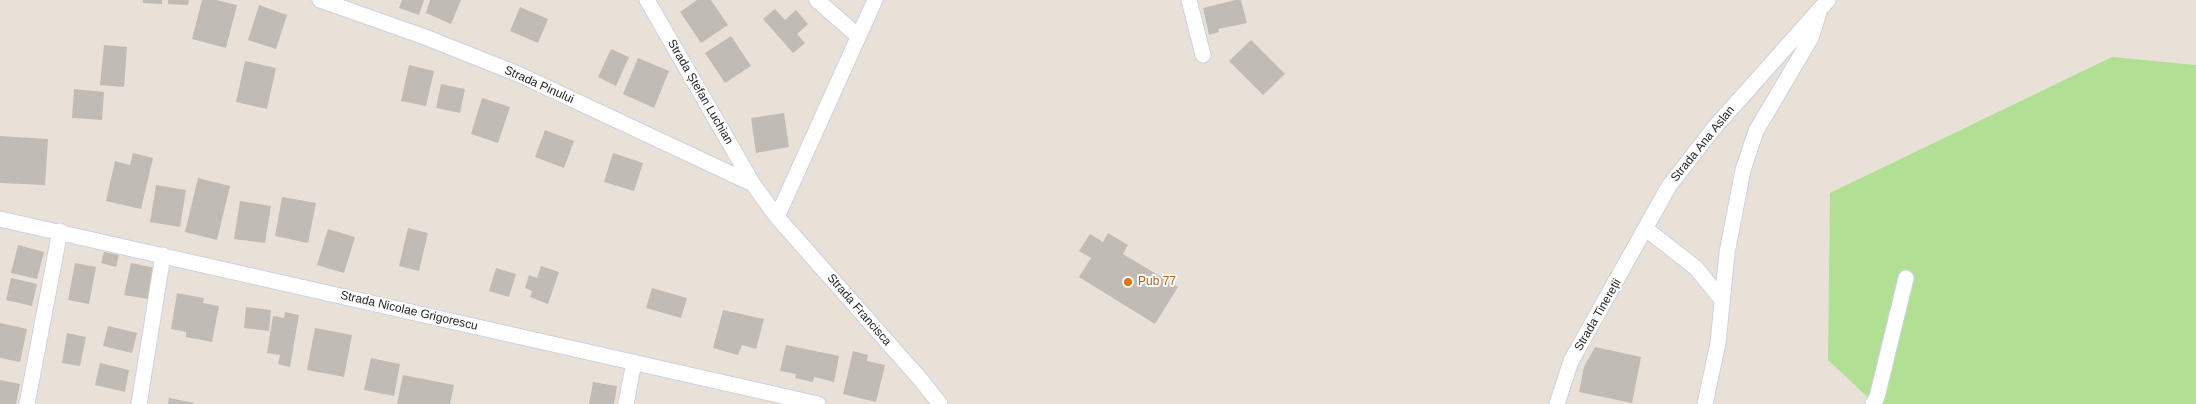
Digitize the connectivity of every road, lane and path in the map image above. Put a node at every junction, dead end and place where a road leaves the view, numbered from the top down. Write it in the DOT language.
graph roads {
  1 [pos="320,0"];
  2 [pos="647,0"];
  3 [pos="817,0"];
  4 [pos="875,0"];
  5 [pos="1190,0"];
  6 [pos="1824,5"];
  7 [pos="858,36"];
  8 [pos="1203,54"];
  9 [pos="752,184"];
  10 [pos="777,217"];
  11 [pos="0,219"];
  12 [pos="1646,229"];
  13 [pos="60,231"];
  14 [pos="163,255"];
  15 [pos="1906,278"];
  16 [pos="1722,300"];
  17 [pos="634,362"];
  18 [pos="27,404"];
  19 [pos="139,404"];
  20 [pos="626,404"];
  21 [pos="816,404"];
  22 [pos="940,404"];
  23 [pos="1557,404"];
  24 [pos="1705,404"];
  25 [pos="1873,404"];
  1 -- 9 [label="street, Strada Pinului"];
  2 -- 9 [label="street, Strada Ștefan Luchian"];
  3 -- 7 [label="street"];
  4 -- 7 [label="street"];
  5 -- 8 [label="street"];
  6 -- 12 [label="street, Strada Ana Aslan"];
  6 -- 16 [label="street, Strada Ana Aslan"];
  7 -- 10 [label="street"];
  9 -- 10 [label="street, Strada Francisca"];
  10 -- 22 [label="street, Strada Francisca"];
  11 -- 13 [label="street, Strada Nicolae Grigorescu"];
  12 -- 16 [label="street"];
  12 -- 23 [label="street, Strada Tinereții"];
  13 -- 14 [label="street, Strada Nicolae Grigorescu"];
  13 -- 18 [label="street"];
  14 -- 17 [label="street, Strada Nicolae Grigorescu"];
  14 -- 19 [label="street"];
  15 -- 25 [label="street"];
  16 -- 24 [label="street, Strada Ana Aslan"];
  17 -- 20 [label="street"];
  17 -- 21 [label="street, Strada Nicolae Grigorescu"];
}
